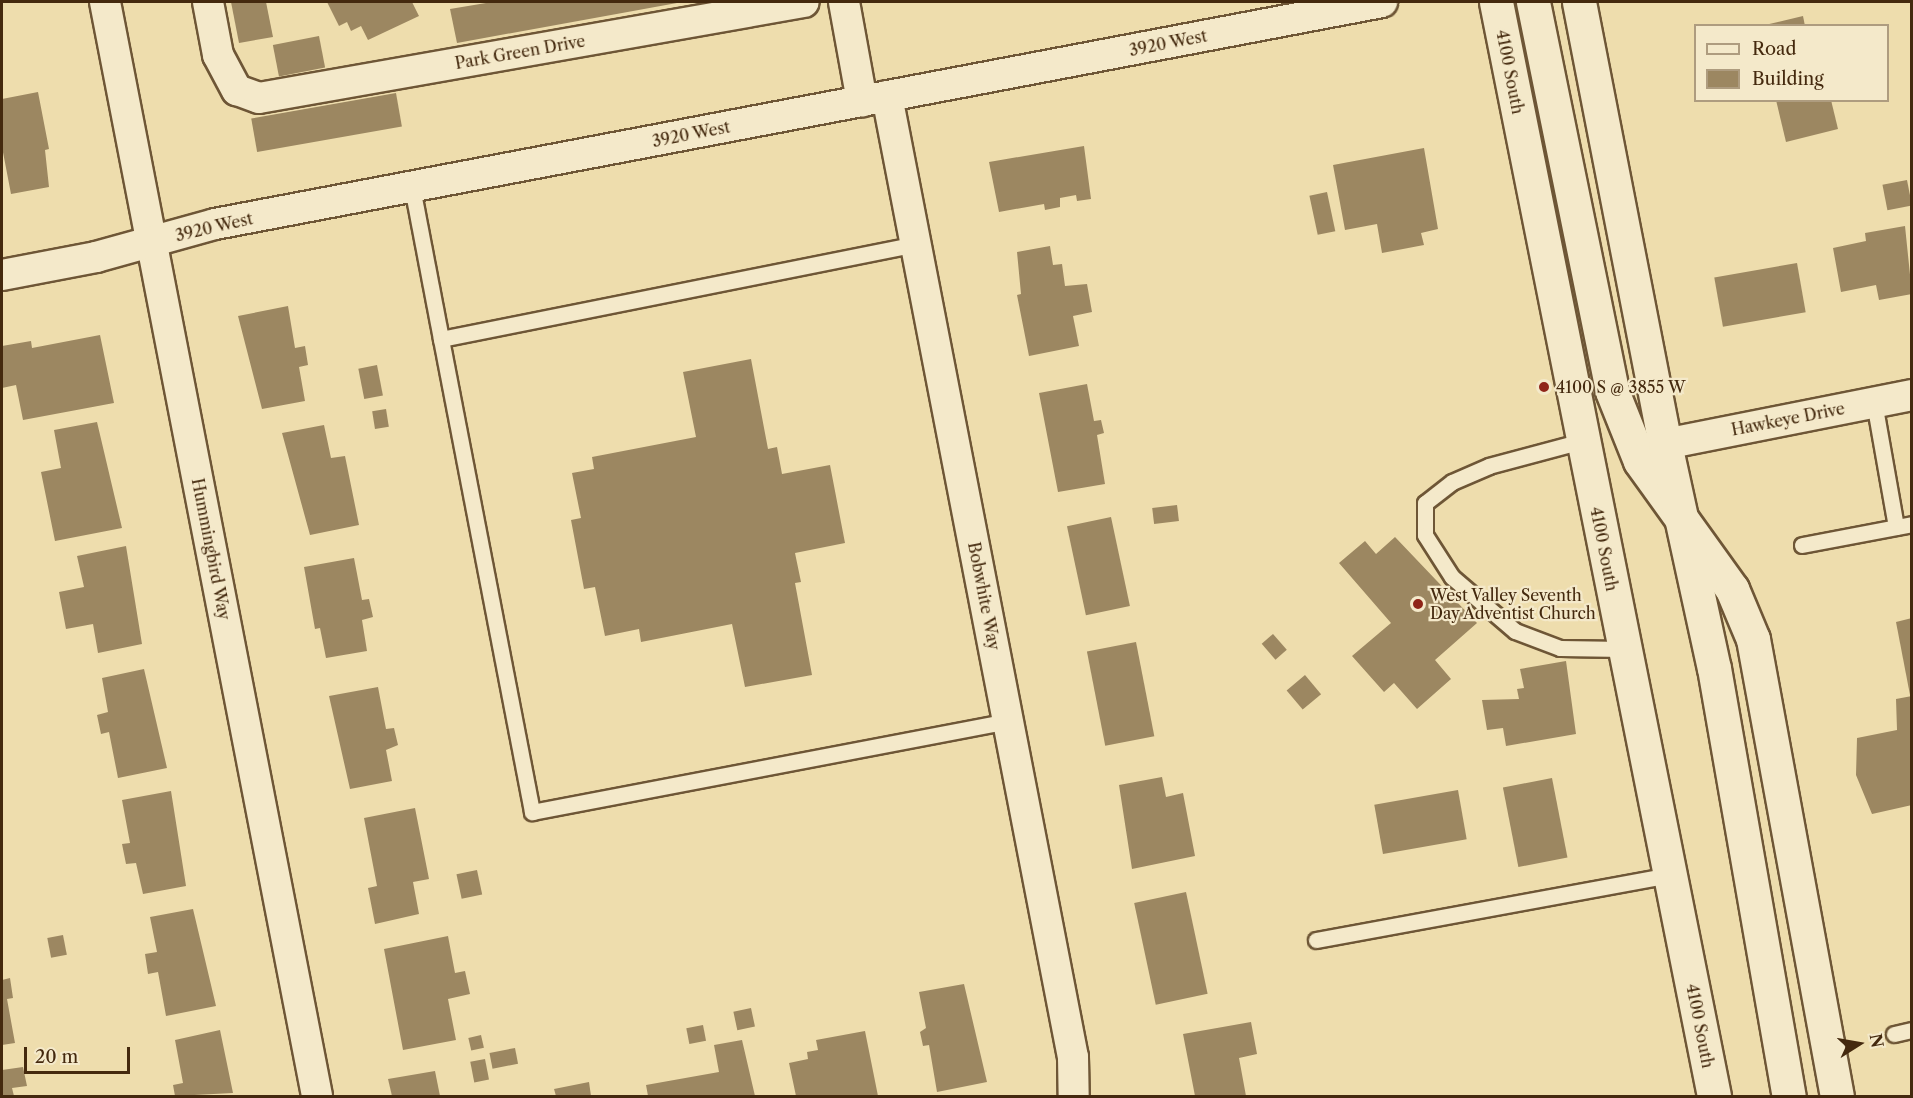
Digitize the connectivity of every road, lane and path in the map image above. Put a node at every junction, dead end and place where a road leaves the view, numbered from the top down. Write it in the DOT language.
graph roads {
  1 [pos="105,2"];
  2 [pos="208,2"];
  3 [pos="804,2"];
  4 [pos="844,2"];
  5 [pos="1382,2"];
  6 [pos="1496,2"];
  7 [pos="1533,2"];
  8 [pos="1579,2"];
  9 [pos="1283,11"];
  10 [pos="875,99"];
  11 [pos="412,187"];
  12 [pos="152,242"];
  13 [pos="916,244"];
  14 [pos="2,275"];
  15 [pos="441,339"];
  16 [pos="1911,394"];
  17 [pos="1874,402"];
  18 [pos="1582,441"];
  19 [pos="1665,444"];
  20 [pos="1680,516"];
  21 [pos="1904,526"];
  22 [pos="1802,545"];
  23 [pos="1624,649"];
  24 [pos="1008,721"];
  25 [pos="1670,874"];
  26 [pos="1316,940"];
  27 [pos="1911,1030"];
  28 [pos="1894,1034"];
  29 [pos="317,1096"];
  30 [pos="1074,1096"];
  31 [pos="1714,1096"];
  32 [pos="1789,1096"];
  33 [pos="1837,1096"];
  1 -- 12 [label="street, Hummingbird Way"];
  2 -- 3 [label="street, Park Green Drive"];
  4 -- 10 [label="street, Bobwhite Way"];
  5 -- 9 [label="street, 3920 West"];
  6 -- 18 [label="main road, 4100 South"];
  7 -- 20 [label="main road"];
  8 -- 19 [label="main road"];
  9 -- 10 [label="street, 3920 West"];
  10 -- 11 [label="street, 3920 West"];
  10 -- 13 [label="street, Bobwhite Way"];
  11 -- 12 [label="street, 3920 West"];
  11 -- 15 [label="lane"];
  12 -- 14 [label="street, 3920 West"];
  12 -- 29 [label="street, Hummingbird Way"];
  13 -- 15 [label="lane"];
  13 -- 24 [label="street, Bobwhite Way"];
  15 -- 24 [label="lane"];
  16 -- 17 [label="street, Hawkeye Drive"];
  17 -- 19 [label="street, Hawkeye Drive"];
  17 -- 21 [label="lane"];
  18 -- 23 [label="main road, 4100 South"];
  18 -- 23 [label="lane"];
  19 -- 20 [label="main road"];
  20 -- 32 [label="main road"];
  20 -- 33 [label="main road"];
  21 -- 22 [label="lane"];
  23 -- 25 [label="main road, 4100 South"];
  24 -- 30 [label="street, Bobwhite Way"];
  25 -- 26 [label="lane"];
  25 -- 31 [label="main road, 4100 South"];
  27 -- 28 [label="lane"];
}
